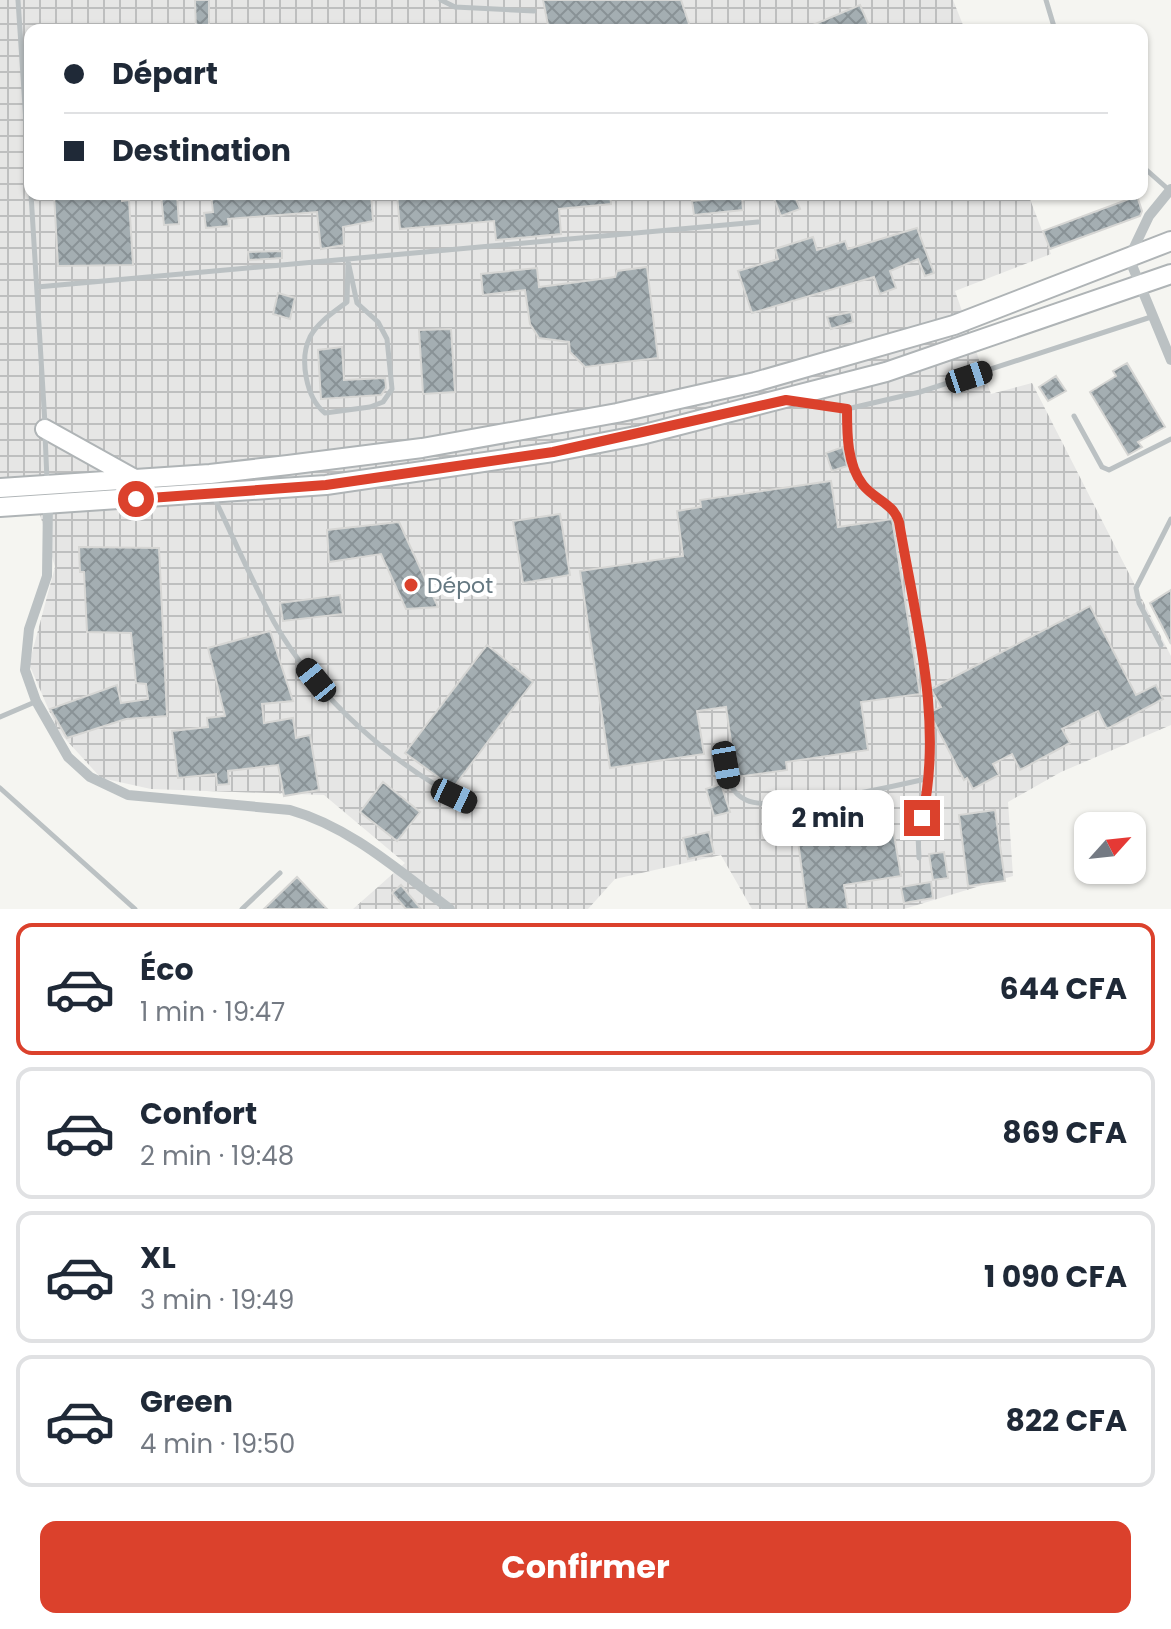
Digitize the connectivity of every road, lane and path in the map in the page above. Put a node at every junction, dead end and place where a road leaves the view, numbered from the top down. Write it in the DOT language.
graph roads {
  1 [pos="18,0"];
  2 [pos="441,0"];
  3 [pos="1046,0"];
  4 [pos="534,11"];
  5 [pos="1053,24"];
  6 [pos="24,56"];
  7 [pos="1148,171"];
  8 [pos="1171,190"];
  9 [pos="31,200"];
  10 [pos="758,222"];
  11 [pos="1171,241"];
  12 [pos="1129,258"];
  13 [pos="348,261"];
  14 [pos="1171,274"];
  15 [pos="37,287"];
  16 [pos="1138,288"];
  17 [pos="1151,317"];
  18 [pos="1171,360"];
  19 [pos="786,400"];
  20 [pos="847,409"];
  21 [pos="1074,416"];
  22 [pos="45,429"];
  23 [pos="1171,439"];
  24 [pos="133,478"];
  25 [pos="47,485"];
  26 [pos="0,488"];
  27 [pos="213,495"];
  28 [pos="48,505"];
  29 [pos="0,507"];
  30 [pos="1171,519"];
  31 [pos="1161,645"];
  32 [pos="36,701"];
  33 [pos="0,717"];
  34 [pos="726,765"];
  35 [pos="930,778"];
  36 [pos="0,788"];
  37 [pos="473,805"];
  38 [pos="919,858"];
  39 [pos="280,873"];
  40 [pos="135,909"];
  41 [pos="242,909"];
  42 [pos="450,909"];
  1 -- 6 [label="lane"];
  2 -- 4 [label="lane"];
  3 -- 5 [label="lane"];
  7 -- 8 [label="lane"];
  8 -- 12 [label="street"];
  9 -- 15 [label="lane"];
  10 -- 13 [label="lane"];
  11 -- 12 [label="highway"];
  12 -- 16 [label="street"];
  12 -- 24 [label="highway"];
  13 -- 13 [label="lane"];
  13 -- 15 [label="lane"];
  14 -- 16 [label="highway"];
  15 -- 22 [label="lane"];
  16 -- 17 [label="street"];
  16 -- 19 [label="highway"];
  17 -- 18 [label="street"];
  17 -- 20 [label="lane"];
  19 -- 20 [label="lane"];
  19 -- 27 [label="highway"];
  20 -- 35 [label="lane"];
  21 -- 23 [label="lane"];
  22 -- 24 [label="highway"];
  22 -- 25 [label="lane"];
  24 -- 25 [label="highway"];
  25 -- 26 [label="highway"];
  25 -- 28 [label="street"];
  27 -- 28 [label="highway"];
  27 -- 37 [label="lane"];
  28 -- 29 [label="highway"];
  28 -- 32 [label="street"];
  30 -- 31 [label="lane"];
  32 -- 33 [label="lane"];
  32 -- 42 [label="street"];
  34 -- 35 [label="lane"];
  35 -- 38 [label="lane"];
  36 -- 40 [label="lane"];
  39 -- 41 [label="lane"];
}
